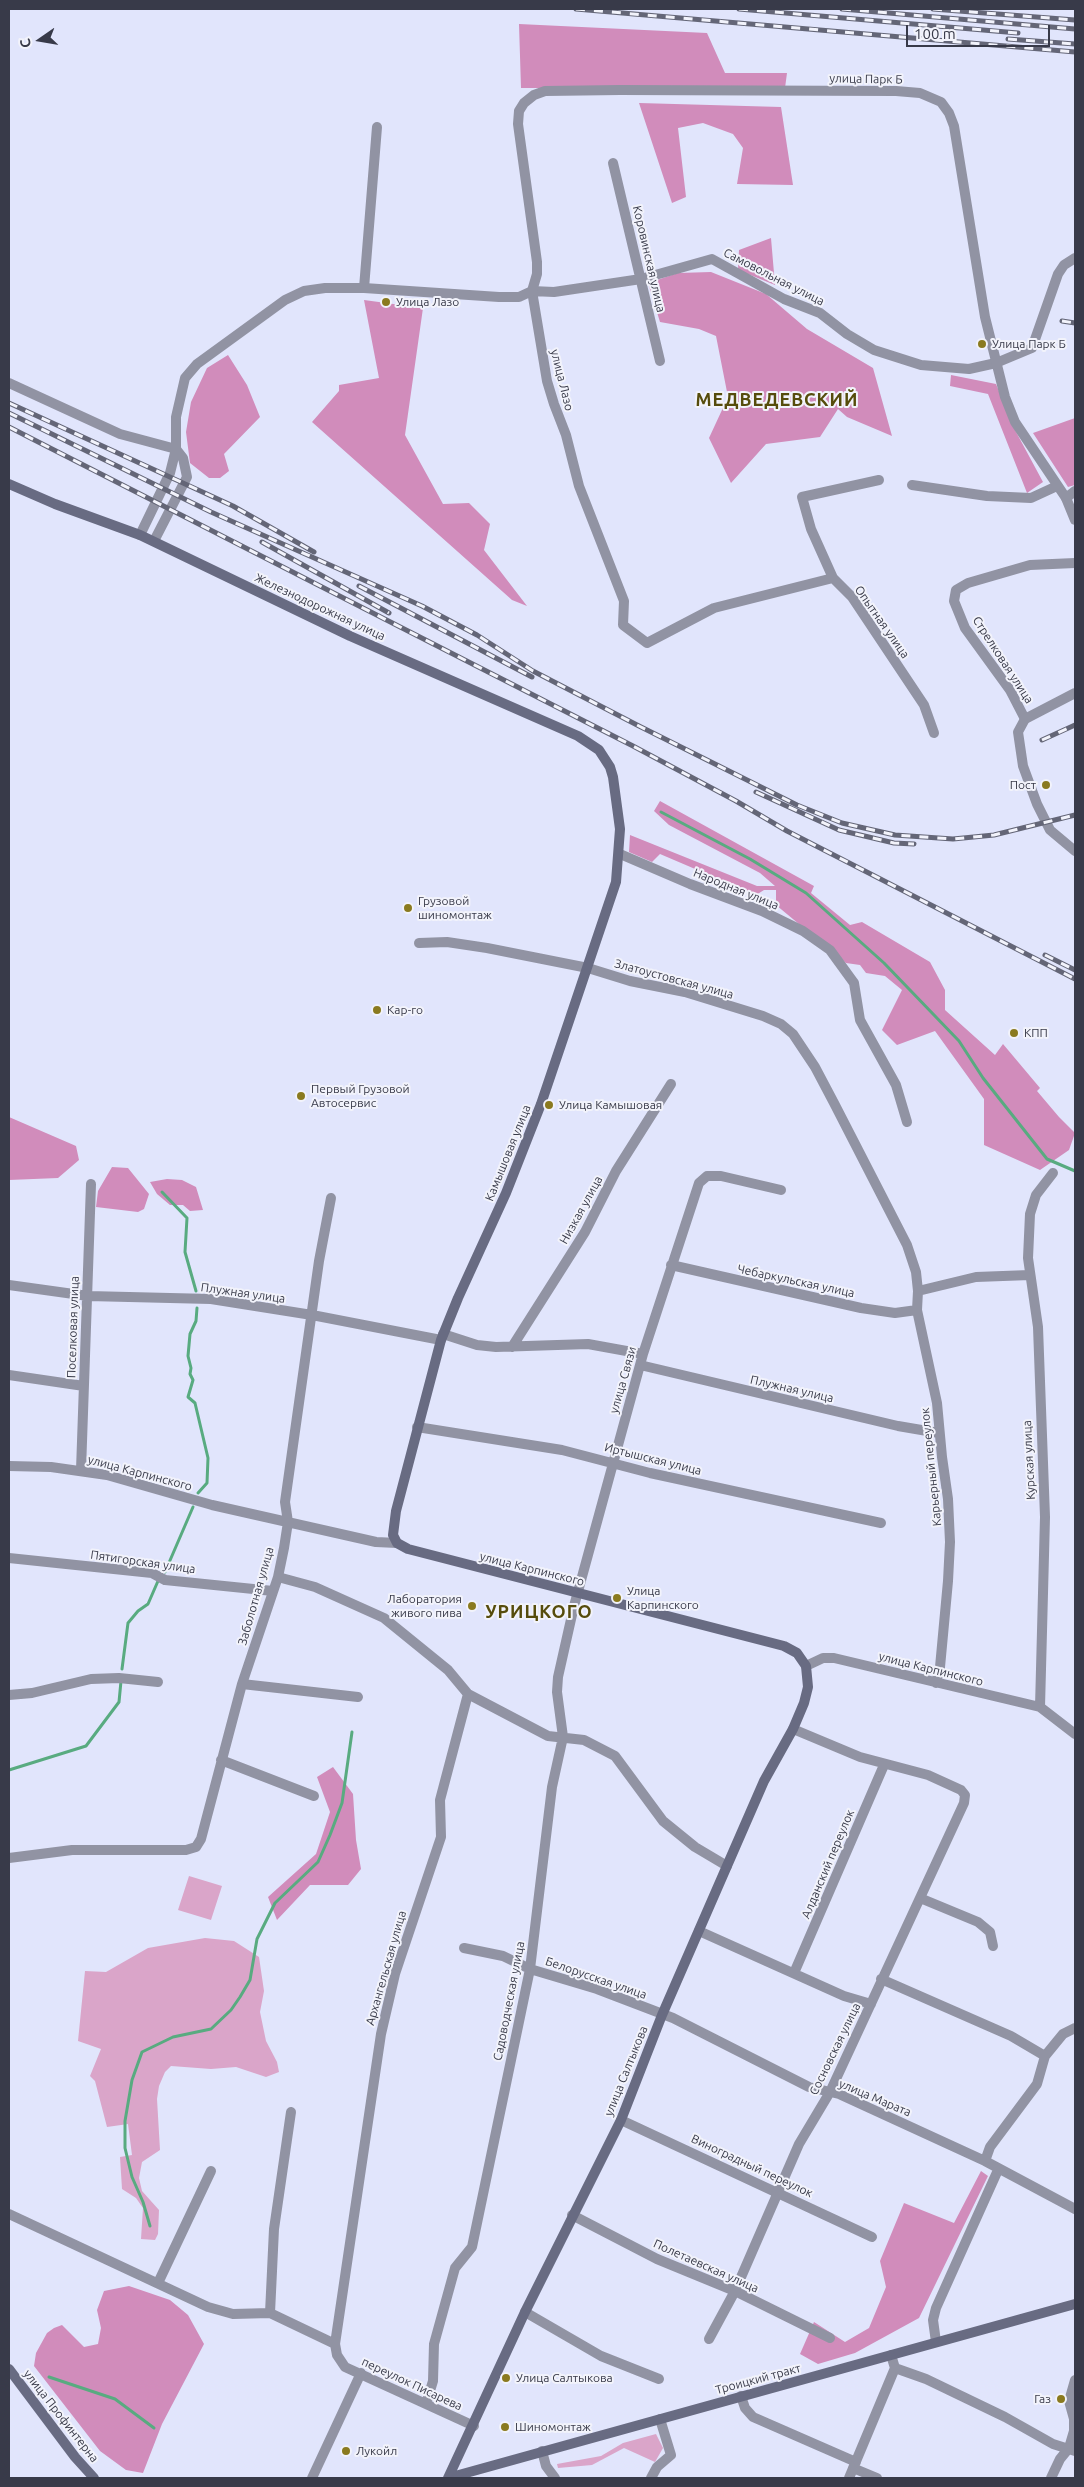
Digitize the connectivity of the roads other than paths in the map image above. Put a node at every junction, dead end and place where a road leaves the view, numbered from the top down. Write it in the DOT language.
graph roads {
  1 [pos="524,103"];
  2 [pos="377,127"];
  3 [pos="613,163"];
  4 [pos="1075,258"];
  5 [pos="640,279"];
  6 [pos="364,288"];
  7 [pos="532,291"];
  8 [pos="660,361"];
  9 [pos="996,363"];
  10 [pos="9,383"];
  11 [pos="176,449"];
  12 [pos="879,480"];
  13 [pos="9,484"];
  14 [pos="912,485"];
  15 [pos="1057,486"];
  16 [pos="1075,491"];
  17 [pos="1066,498"];
  18 [pos="1075,520"];
  19 [pos="140,535"];
  20 [pos="154,541"];
  21 [pos="1075,563"];
  22 [pos="833,578"];
  23 [pos="1075,693"];
  24 [pos="1025,719"];
  25 [pos="934,733"];
  26 [pos="610,767"];
  27 [pos="1075,851"];
  28 [pos="620,854"];
  29 [pos="419,943"];
  30 [pos="588,968"];
  31 [pos="671,1084"];
  32 [pos="907,1122"];
  33 [pos="1052,1173"];
  34 [pos="91,1184"];
  35 [pos="781,1190"];
  36 [pos="331,1198"];
  37 [pos="671,1266"];
  38 [pos="687,1271"];
  39 [pos="1030,1275"];
  40 [pos="666,1284"];
  41 [pos="9,1285"];
  42 [pos="918,1291"];
  43 [pos="88,1296"];
  44 [pos="917,1310"];
  45 [pos="312,1315"];
  46 [pos="442,1337"];
  47 [pos="512,1347"];
  48 [pos="643,1354"];
  49 [pos="640,1365"];
  50 [pos="9,1375"];
  51 [pos="84,1386"];
  52 [pos="417,1427"];
  53 [pos="939,1433"];
  54 [pos="612,1462"];
  55 [pos="9,1466"];
  56 [pos="81,1470"];
  57 [pos="288,1522"];
  58 [pos="881,1523"];
  59 [pos="397,1543"];
  60 [pos="9,1558"];
  61 [pos="278,1577"];
  62 [pos="273,1591"];
  63 [pos="577,1594"];
  64 [pos="806,1666"];
  65 [pos="158,1682"];
  66 [pos="936,1683"];
  67 [pos="242,1684"];
  68 [pos="468,1694"];
  69 [pos="9,1695"];
  70 [pos="358,1697"];
  71 [pos="1040,1707"];
  72 [pos="793,1729"];
  73 [pos="1075,1734"];
  74 [pos="563,1736"];
  75 [pos="221,1760"];
  76 [pos="884,1765"];
  77 [pos="314,1796"];
  78 [pos="9,1858"];
  79 [pos="727,1866"];
  80 [pos="920,1898"];
  81 [pos="699,1932"];
  82 [pos="993,1946"];
  83 [pos="464,1948"];
  84 [pos="530,1969"];
  85 [pos="794,1973"];
  86 [pos="881,1979"];
  87 [pos="871,2004"];
  88 [pos="662,2015"];
  89 [pos="1075,2028"];
  90 [pos="1045,2056"];
  91 [pos="830,2092"];
  92 [pos="291,2112"];
  93 [pos="621,2120"];
  94 [pos="984,2161"];
  95 [pos="998,2170"];
  96 [pos="211,2171"];
  97 [pos="779,2192"];
  98 [pos="1075,2209"];
  99 [pos="9,2214"];
  100 [pos="572,2215"];
  101 [pos="872,2236"];
  102 [pos="158,2284"];
  103 [pos="735,2292"];
  104 [pos="1075,2304"];
  105 [pos="525,2312"];
  106 [pos="270,2313"];
  107 [pos="830,2338"];
  108 [pos="709,2339"];
  109 [pos="936,2342"];
  110 [pos="335,2344"];
  111 [pos="892,2355"];
  112 [pos="895,2368"];
  113 [pos="9,2369"];
  114 [pos="361,2373"];
  115 [pos="659,2379"];
  116 [pos="1075,2380"];
  117 [pos="741,2396"];
  118 [pos="426,2404"];
  119 [pos="660,2419"];
  120 [pos="474,2426"];
  121 [pos="1072,2449"];
  122 [pos="542,2451"];
  123 [pos="855,2465"];
  124 [pos="94,2478"];
  125 [pos="312,2478"];
  126 [pos="448,2478"];
  127 [pos="555,2478"];
  128 [pos="651,2478"];
  129 [pos="849,2478"];
  130 [pos="877,2478"];
  131 [pos="1050,2478"];
  1 -- 7 [label="street, улица Лазо"];
  1 -- 9 [label="street, улица Парк Б"];
  2 -- 6 [label="street"];
  3 -- 5 [label="street, Коровинская улица"];
  4 -- 9 [label="street, Самовольная улица"];
  5 -- 7 [label="street, Самовольная улица"];
  5 -- 8 [label="street, Коровинская улица"];
  5 -- 9 [label="street, Самовольная улица"];
  6 -- 7 [label="street, Самовольная улица"];
  6 -- 11 [label="street, Самовольная улица"];
  7 -- 22 [label="street, улица Лазо"];
  9 -- 15 [label="street"];
  10 -- 11 [label="street"];
  11 -- 19 [label="street"];
  11 -- 20 [label="street"];
  12 -- 22 [label="street, Опытная улица"];
  13 -- 19 [label="main road, Железнодорожная улица"];
  14 -- 15 [label="street"];
  15 -- 17 [label="street"];
  16 -- 17 [label="street"];
  17 -- 18 [label="street"];
  19 -- 20 [label="main road, Железнодорожная улица"];
  20 -- 26 [label="main road, Железнодорожная улица"];
  21 -- 24 [label="street, Стрелковая улица"];
  22 -- 25 [label="street, Опытная улица"];
  23 -- 24 [label="street, Стрелковая улица"];
  24 -- 27 [label="street, Стрелковая улица"];
  26 -- 28 [label="main road, Камышовая улица"];
  28 -- 30 [label="main road, Камышовая улица"];
  28 -- 32 [label="street, Народная улица"];
  29 -- 30 [label="street, Златоустовская улица"];
  30 -- 42 [label="street, Златоустовская улица"];
  30 -- 46 [label="main road, Камышовая улица"];
  31 -- 47 [label="street, Низкая улица"];
  33 -- 39 [label="street, Курская улица"];
  34 -- 43 [label="street, Поселковая улица"];
  35 -- 37 [label="street, улица Связи"];
  36 -- 45 [label="street, Заболотная улица"];
  37 -- 38 [label="street, Чебаркульская улица"];
  37 -- 40 [label="street, улица Связи"];
  38 -- 40 [label="street"];
  38 -- 44 [label="street, Чебаркульская улица"];
  39 -- 42 [label="street"];
  39 -- 71 [label="street, Курская улица"];
  40 -- 48 [label="street, улица Связи"];
  41 -- 43 [label="street, Плужная улица"];
  42 -- 44 [label="street, Златоустовская улица"];
  43 -- 45 [label="street, Плужная улица"];
  43 -- 51 [label="street, Поселковая улица"];
  44 -- 53 [label="street, Карьерный переулок"];
  45 -- 46 [label="street, Плужная улица"];
  45 -- 57 [label="street, Заболотная улица"];
  46 -- 47 [label="street, Плужная улица"];
  46 -- 52 [label="main road, Камышовая улица"];
  47 -- 48 [label="street, Плужная улица"];
  48 -- 49 [label="street, улица Связи"];
  49 -- 53 [label="street, Плужная улица"];
  49 -- 54 [label="street, улица Связи"];
  50 -- 51 [label="street"];
  51 -- 56 [label="street, Поселковая улица"];
  52 -- 54 [label="street, Иртышская улица"];
  52 -- 59 [label="main road, Камышовая улица"];
  53 -- 66 [label="street, Карьерный переулок"];
  54 -- 58 [label="street, Иртышская улица"];
  54 -- 63 [label="street, улица Связи"];
  55 -- 56 [label="street, улица Карпинского"];
  56 -- 57 [label="street, улица Карпинского"];
  57 -- 59 [label="street, улица Карпинского"];
  57 -- 61 [label="street, Заболотная улица"];
  59 -- 63 [label="main road, улица Карпинского"];
  60 -- 62 [label="street, Пятигорская улица"];
  61 -- 62 [label="street, Заболотная улица"];
  61 -- 68 [label="street"];
  62 -- 67 [label="street, Заболотная улица"];
  63 -- 64 [label="main road, улица Карпинского"];
  63 -- 74 [label="street, Садоводческая улица"];
  64 -- 66 [label="street, улица Карпинского"];
  64 -- 72 [label="main road, улица Салтыкова"];
  65 -- 69 [label="street"];
  66 -- 71 [label="street, улица Карпинского"];
  67 -- 70 [label="street"];
  67 -- 75 [label="street, Заболотная улица"];
  68 -- 74 [label="street"];
  68 -- 110 [label="street, Архангельская улица"];
  71 -- 73 [label="street"];
  72 -- 76 [label="street"];
  72 -- 79 [label="main road, улица Салтыкова"];
  74 -- 79 [label="street"];
  74 -- 84 [label="street, Садоводческая улица"];
  75 -- 77 [label="street"];
  75 -- 78 [label="street, Заболотная улица"];
  76 -- 80 [label="street, Сосновская улица"];
  76 -- 85 [label="street, Алданский переулок"];
  79 -- 81 [label="main road, улица Салтыкова"];
  80 -- 82 [label="street"];
  80 -- 86 [label="street, Сосновская улица"];
  81 -- 85 [label="street"];
  81 -- 88 [label="main road, улица Салтыкова"];
  83 -- 84 [label="street, Белорусская улица"];
  84 -- 88 [label="street, Белорусская улица"];
  84 -- 118 [label="street, Садоводческая улица"];
  85 -- 87 [label="street"];
  86 -- 87 [label="street, Сосновская улица"];
  86 -- 90 [label="street"];
  87 -- 91 [label="street, Сосновская улица"];
  88 -- 91 [label="street, улица Марата"];
  88 -- 93 [label="main road, улица Салтыкова"];
  89 -- 90 [label="street"];
  90 -- 94 [label="street"];
  91 -- 94 [label="street, улица Марата"];
  91 -- 97 [label="street, Сосновская улица"];
  92 -- 106 [label="street"];
  93 -- 97 [label="street, Виноградный переулок"];
  93 -- 100 [label="main road, улица Салтыкова"];
  94 -- 95 [label="street, улица Марата"];
  95 -- 98 [label="street, улица Марата"];
  95 -- 109 [label="street"];
  96 -- 102 [label="street"];
  97 -- 101 [label="street, Виноградный переулок"];
  97 -- 103 [label="street, Сосновская улица"];
  99 -- 102 [label="street"];
  100 -- 103 [label="street, Полетаевская улица"];
  100 -- 105 [label="main road, улица Салтыкова"];
  102 -- 106 [label="street"];
  103 -- 107 [label="street, Полетаевская улица"];
  103 -- 108 [label="street, Сосновская улица"];
  104 -- 109 [label="main road, Троицкий тракт"];
  105 -- 115 [label="street"];
  105 -- 120 [label="main road, улица Салтыкова"];
  106 -- 110 [label="street"];
  109 -- 111 [label="main road, Троицкий тракт"];
  110 -- 114 [label="street, переулок Писарева"];
  111 -- 112 [label="street"];
  111 -- 117 [label="main road, Троицкий тракт"];
  112 -- 121 [label="street"];
  112 -- 123 [label="street"];
  113 -- 124 [label="main road, улица Профинтерна"];
  114 -- 118 [label="street, переулок Писарева"];
  114 -- 125 [label="street"];
  116 -- 121 [label="street"];
  117 -- 119 [label="main road, Троицкий тракт"];
  117 -- 123 [label="street"];
  118 -- 120 [label="street, переулок Писарева"];
  119 -- 122 [label="main road, Троицкий тракт"];
  119 -- 128 [label="street"];
  120 -- 126 [label="main road, улица Салтыкова"];
  121 -- 131 [label="street"];
  122 -- 126 [label="main road, Троицкий тракт"];
  122 -- 127 [label="street"];
  123 -- 129 [label="street"];
  123 -- 130 [label="street"];
}
